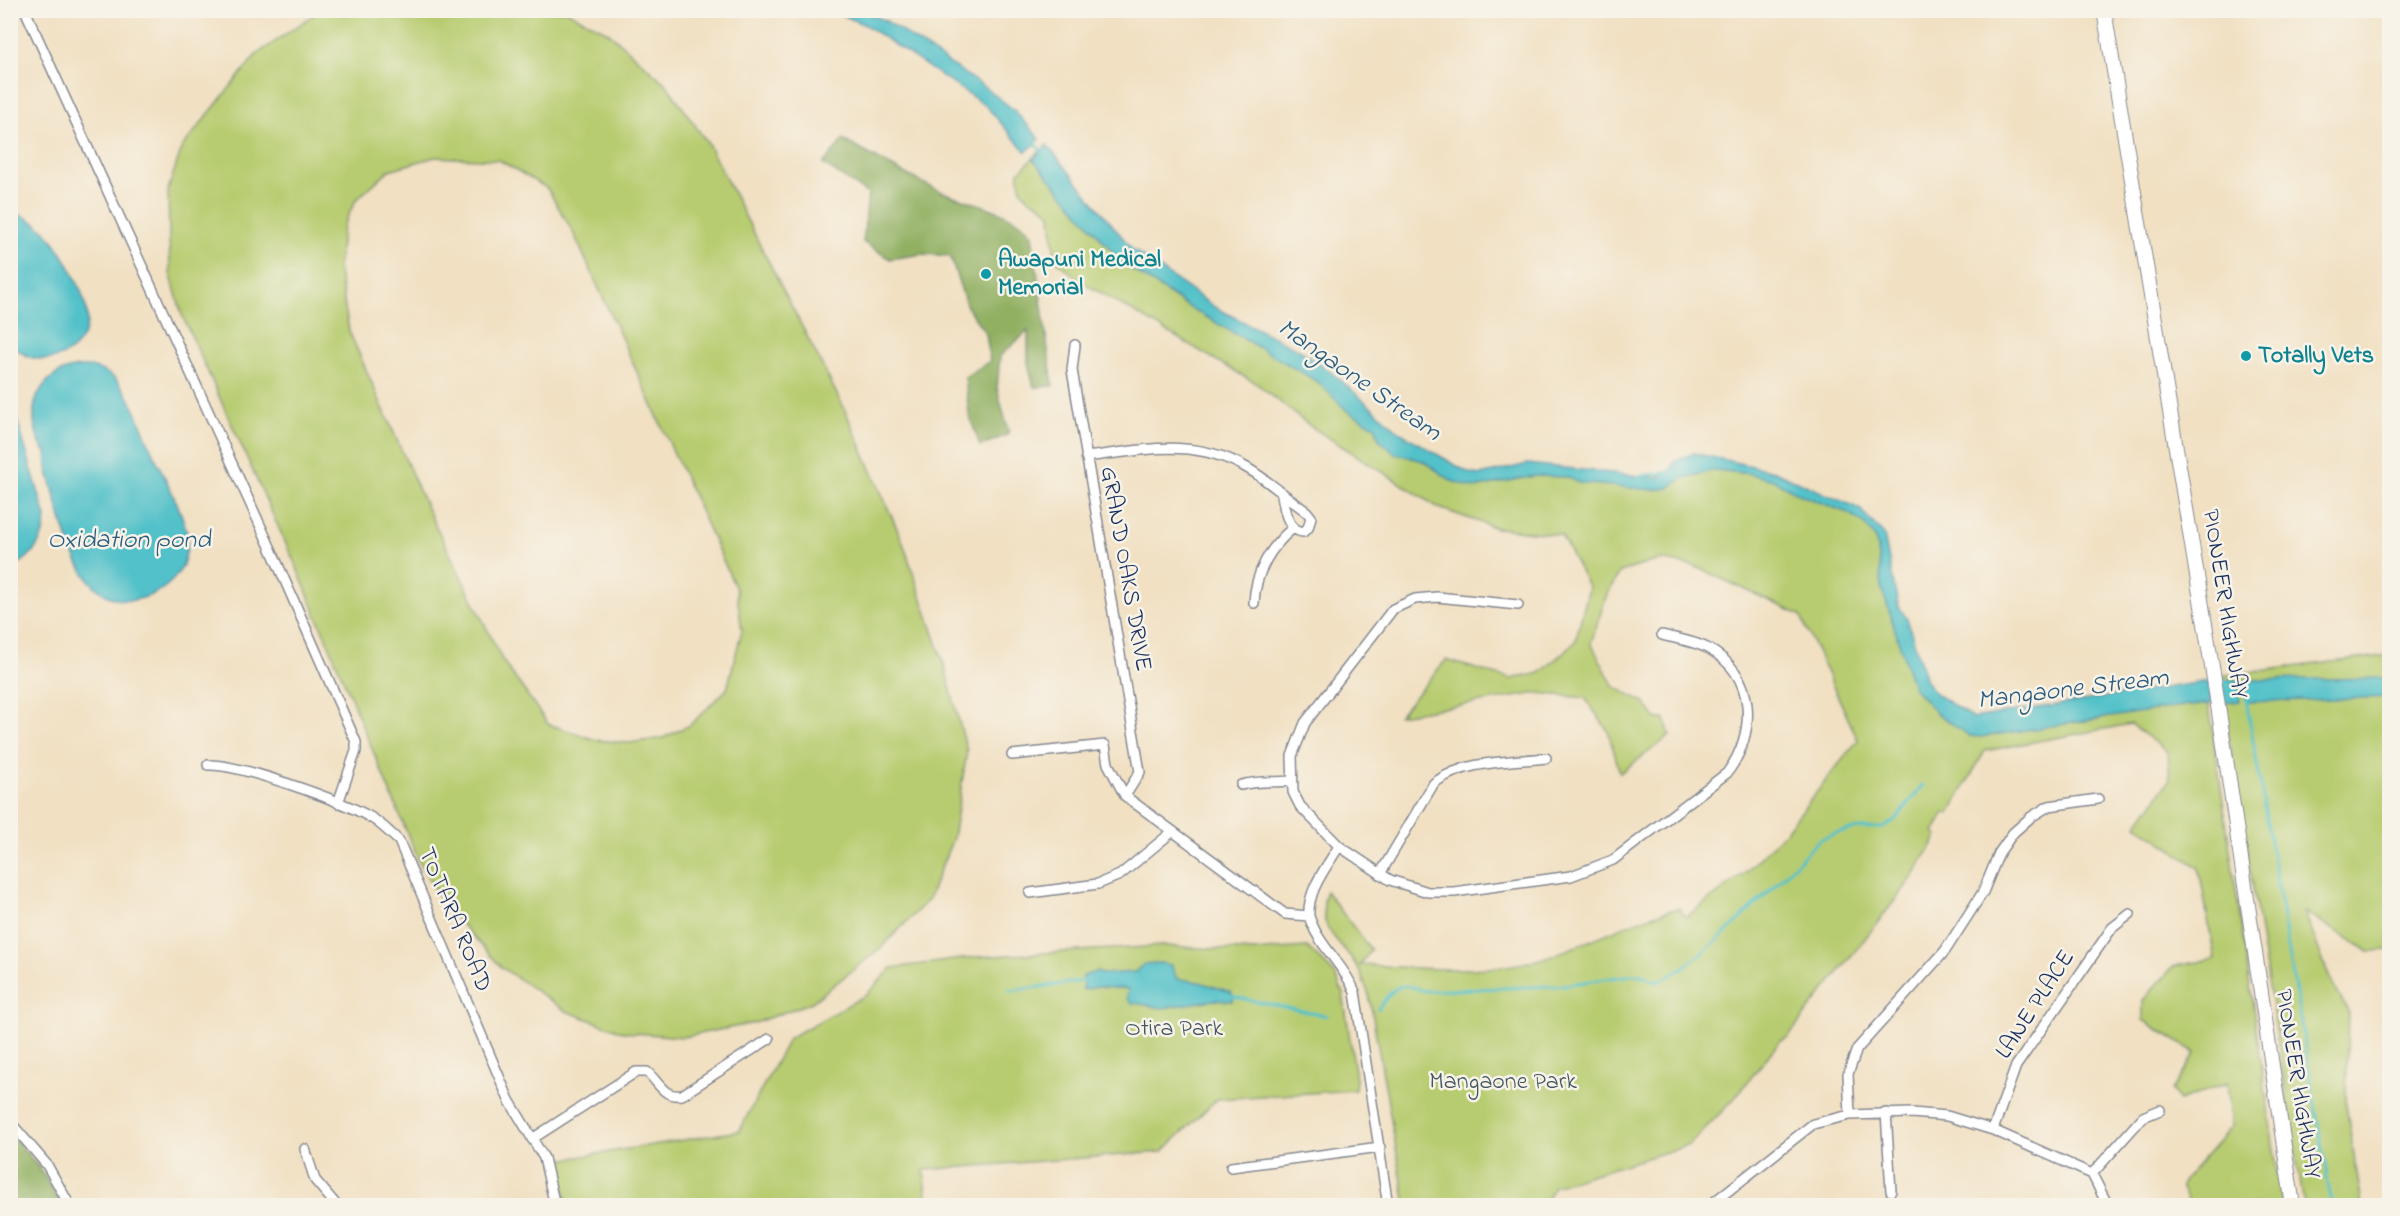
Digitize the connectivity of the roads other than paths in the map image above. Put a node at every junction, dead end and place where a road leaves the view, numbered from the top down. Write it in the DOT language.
graph roads {
  1 [pos="24,10"];
  2 [pos="2104,10"];
  3 [pos="1076,345"];
  4 [pos="1086,458"];
  5 [pos="1282,495"];
  6 [pos="1293,528"];
  7 [pos="1254,603"];
  8 [pos="1518,605"];
  9 [pos="1662,635"];
  10 [pos="1012,754"];
  11 [pos="1546,758"];
  12 [pos="207,765"];
  13 [pos="1291,781"];
  14 [pos="1241,785"];
  15 [pos="1125,796"];
  16 [pos="2098,799"];
  17 [pos="338,803"];
  18 [pos="1172,832"];
  19 [pos="1339,846"];
  20 [pos="1380,874"];
  21 [pos="1030,892"];
  22 [pos="2130,914"];
  23 [pos="1309,916"];
  24 [pos="768,1039"];
  25 [pos="2160,1110"];
  26 [pos="1886,1113"];
  27 [pos="1850,1115"];
  28 [pos="10,1122"];
  29 [pos="1993,1130"];
  30 [pos="532,1139"];
  31 [pos="1380,1147"];
  32 [pos="305,1149"];
  33 [pos="1231,1167"];
  34 [pos="2092,1174"];
  35 [pos="1891,1191"];
  36 [pos="70,1206"];
  37 [pos="337,1206"];
  38 [pos="555,1206"];
  39 [pos="1388,1206"];
  40 [pos="1709,1206"];
  41 [pos="2108,1206"];
  42 [pos="2293,1206"];
  1 -- 17 [label="street"];
  2 -- 42 [label="main road, PIONEER HIGHWAY"];
  3 -- 4 [label="street, GRAND OAKS DRIVE"];
  4 -- 5 [label="street"];
  4 -- 15 [label="street, GRAND OAKS DRIVE"];
  5 -- 6 [label="street"];
  5 -- 6 [label="street"];
  6 -- 7 [label="street"];
  8 -- 13 [label="street"];
  9 -- 20 [label="street"];
  10 -- 15 [label="street"];
  11 -- 20 [label="street"];
  12 -- 17 [label="street, TOTARA ROAD"];
  13 -- 14 [label="street"];
  13 -- 19 [label="street"];
  15 -- 18 [label="street"];
  16 -- 27 [label="street"];
  17 -- 30 [label="street, TOTARA ROAD"];
  18 -- 21 [label="street"];
  18 -- 23 [label="street"];
  19 -- 20 [label="street"];
  19 -- 23 [label="street"];
  22 -- 29 [label="street, LANE PLACE"];
  23 -- 31 [label="street"];
  24 -- 30 [label="street"];
  25 -- 34 [label="street"];
  26 -- 27 [label="street"];
  26 -- 29 [label="street"];
  26 -- 35 [label="street"];
  27 -- 40 [label="street"];
  28 -- 36 [label="street"];
  29 -- 34 [label="street"];
  30 -- 38 [label="street, TOTARA ROAD"];
  31 -- 33 [label="street"];
  31 -- 39 [label="street"];
  32 -- 37 [label="street"];
  34 -- 41 [label="street"];
}
